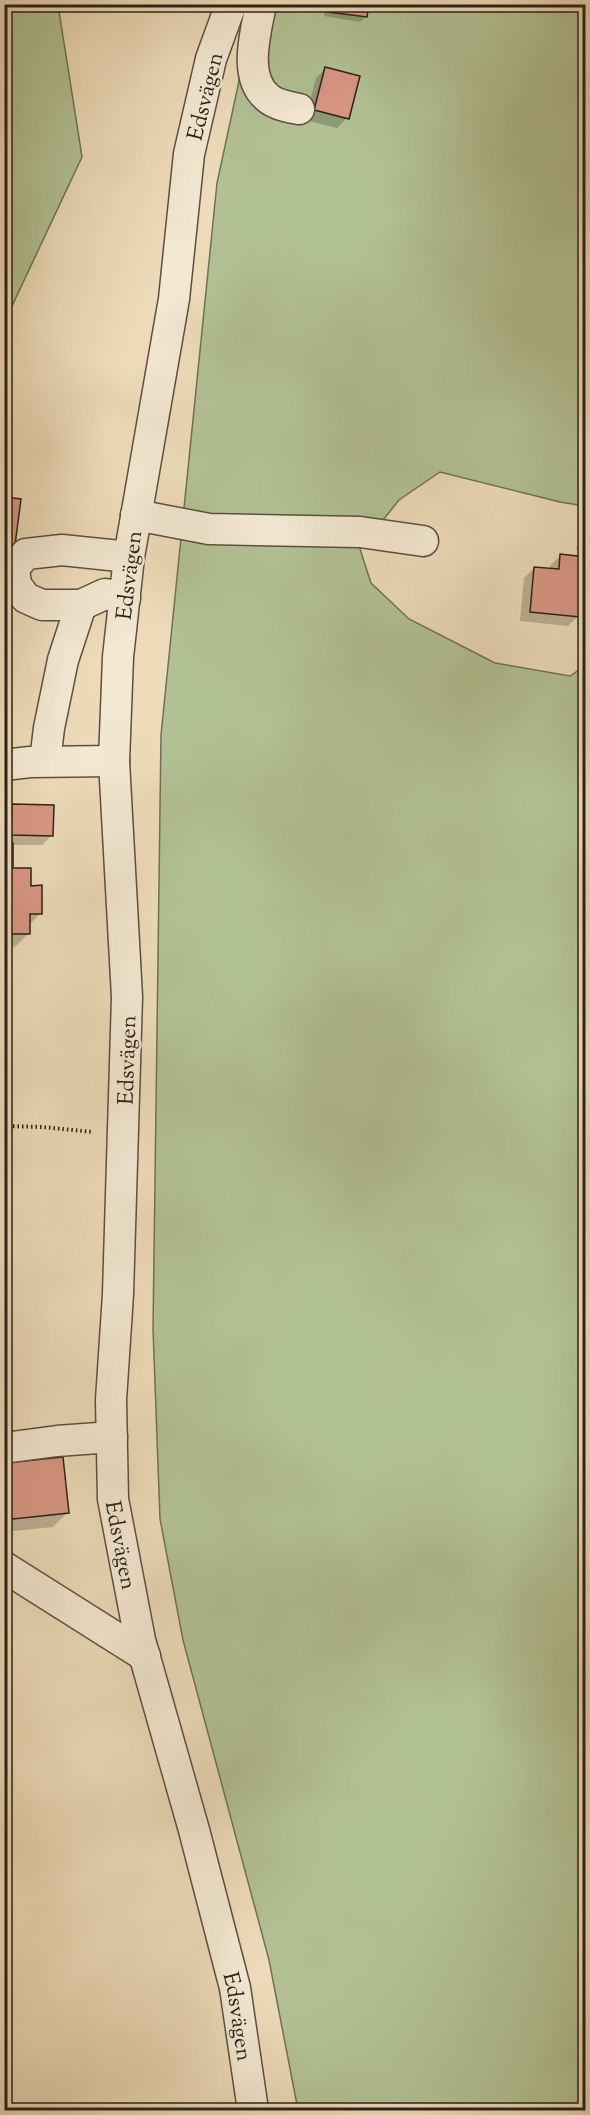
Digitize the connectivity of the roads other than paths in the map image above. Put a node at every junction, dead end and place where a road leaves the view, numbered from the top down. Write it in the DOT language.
graph roads {
  1 [pos="231,4"];
  2 [pos="261,4"];
  3 [pos="299,109"];
  4 [pos="136,515"];
  5 [pos="423,541"];
  6 [pos="129,557"];
  7 [pos="125,598"];
  8 [pos="81,605"];
  9 [pos="114,761"];
  10 [pos="45,762"];
  11 [pos="4,765"];
  12 [pos="112,1437"];
  13 [pos="4,1448"];
  14 [pos="4,1567"];
  15 [pos="145,1656"];
  16 [pos="253,2110"];
  1 -- 4 [label="street, Edsvägen"];
  2 -- 3 [label="street"];
  4 -- 5 [label="street"];
  4 -- 6 [label="street, Edsvägen"];
  6 -- 7 [label="street, Edsvägen"];
  6 -- 8 [label="street"];
  7 -- 8 [label="street"];
  7 -- 9 [label="street, Edsvägen"];
  8 -- 10 [label="street"];
  9 -- 10 [label="street"];
  9 -- 12 [label="street, Edsvägen"];
  10 -- 11 [label="street"];
  12 -- 13 [label="street"];
  12 -- 15 [label="street, Edsvägen"];
  14 -- 15 [label="street"];
  15 -- 16 [label="street, Edsvägen"];
}
